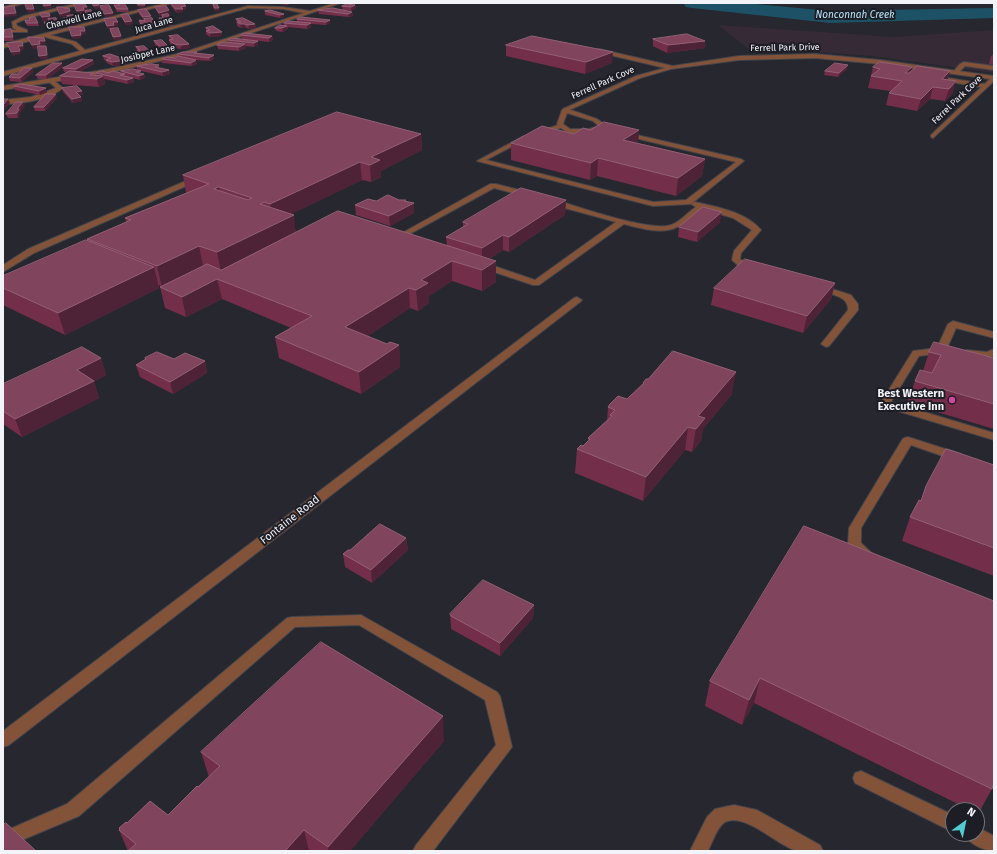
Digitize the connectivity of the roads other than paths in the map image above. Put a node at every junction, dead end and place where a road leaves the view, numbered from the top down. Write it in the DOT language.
graph roads {
  1 [pos="24,3"];
  2 [pos="84,3"];
  3 [pos="171,3"];
  4 [pos="339,3"];
  5 [pos="3,8"];
  6 [pos="310,12"];
  7 [pos="3,30"];
  8 [pos="25,31"];
  9 [pos="44,35"];
  10 [pos="3,46"];
  11 [pos="593,50"];
  12 [pos="84,52"];
  13 [pos="891,63"];
  14 [pos="673,68"];
  15 [pos="994,68"];
  16 [pos="898,72"];
  17 [pos="956,72"];
  18 [pos="3,74"];
  19 [pos="934,78"];
  20 [pos="994,78"];
  21 [pos="50,80"];
  22 [pos="985,86"];
  23 [pos="3,88"];
  24 [pos="3,102"];
  25 [pos="565,110"];
  26 [pos="562,126"];
  27 [pos="599,128"];
  28 [pos="933,136"];
  29 [pos="208,174"];
  30 [pos="688,202"];
  31 [pos="702,206"];
  32 [pos="623,221"];
  33 [pos="413,242"];
  34 [pos="471,261"];
  35 [pos="3,269"];
  36 [pos="760,272"];
  37 [pos="810,286"];
  38 [pos="577,300"];
  39 [pos="994,334"];
  40 [pos="826,344"];
  41 [pos="940,350"];
  42 [pos="994,352"];
  43 [pos="994,438"];
  44 [pos="965,460"];
  45 [pos="880,562"];
  46 [pos="3,740"];
  47 [pos="861,778"];
  48 [pos="945,820"];
  49 [pos="3,840"];
  50 [pos="985,840"];
  51 [pos="994,845"];
  52 [pos="422,851"];
  53 [pos="699,851"];
  54 [pos="814,851"];
  1 -- 5 [label="street"];
  2 -- 8 [label="street"];
  3 -- 9 [label="street, Charwell Lane"];
  4 -- 6 [label="street, Josibpet Lane"];
  6 -- 12 [label="street, Juca Lane"];
  6 -- 21 [label="street, Josibpet Lane"];
  7 -- 8 [label="street"];
  8 -- 9 [label="street"];
  9 -- 10 [label="street, Charwell Lane"];
  9 -- 12 [label="street"];
  11 -- 14 [label="street, Ferrell Park Drive"];
  12 -- 18 [label="street, Juca Lane"];
  13 -- 14 [label="street, Ferrell Park Drive"];
  13 -- 16 [label="street"];
  13 -- 17 [label="street, Ferrell Park Drive"];
  14 -- 25 [label="street, Ferrell Park Cove"];
  15 -- 17 [label="street"];
  17 -- 20 [label="street, Ferrell Park Drive"];
  19 -- 22 [label="street"];
  20 -- 22 [label="street, Ferrel Park Cove"];
  21 -- 23 [label="street, Josibpet Lane"];
  21 -- 24 [label="street"];
  22 -- 28 [label="street, Ferrel Park Cove"];
  25 -- 26 [label="street"];
  25 -- 27 [label="street"];
  26 -- 27 [label="street"];
  26 -- 30 [label="street"];
  27 -- 30 [label="street"];
  29 -- 35 [label="street"];
  30 -- 31 [label="street"];
  31 -- 32 [label="street"];
  31 -- 36 [label="street"];
  32 -- 33 [label="street"];
  32 -- 34 [label="street"];
  37 -- 40 [label="street"];
  38 -- 46 [label="street, Fontaine Road"];
  39 -- 41 [label="street"];
  41 -- 42 [label="street"];
  41 -- 43 [label="street"];
  44 -- 45 [label="street"];
  47 -- 48 [label="street"];
  49 -- 52 [label="street"];
  50 -- 51 [label="street"];
  53 -- 54 [label="street"];
}
